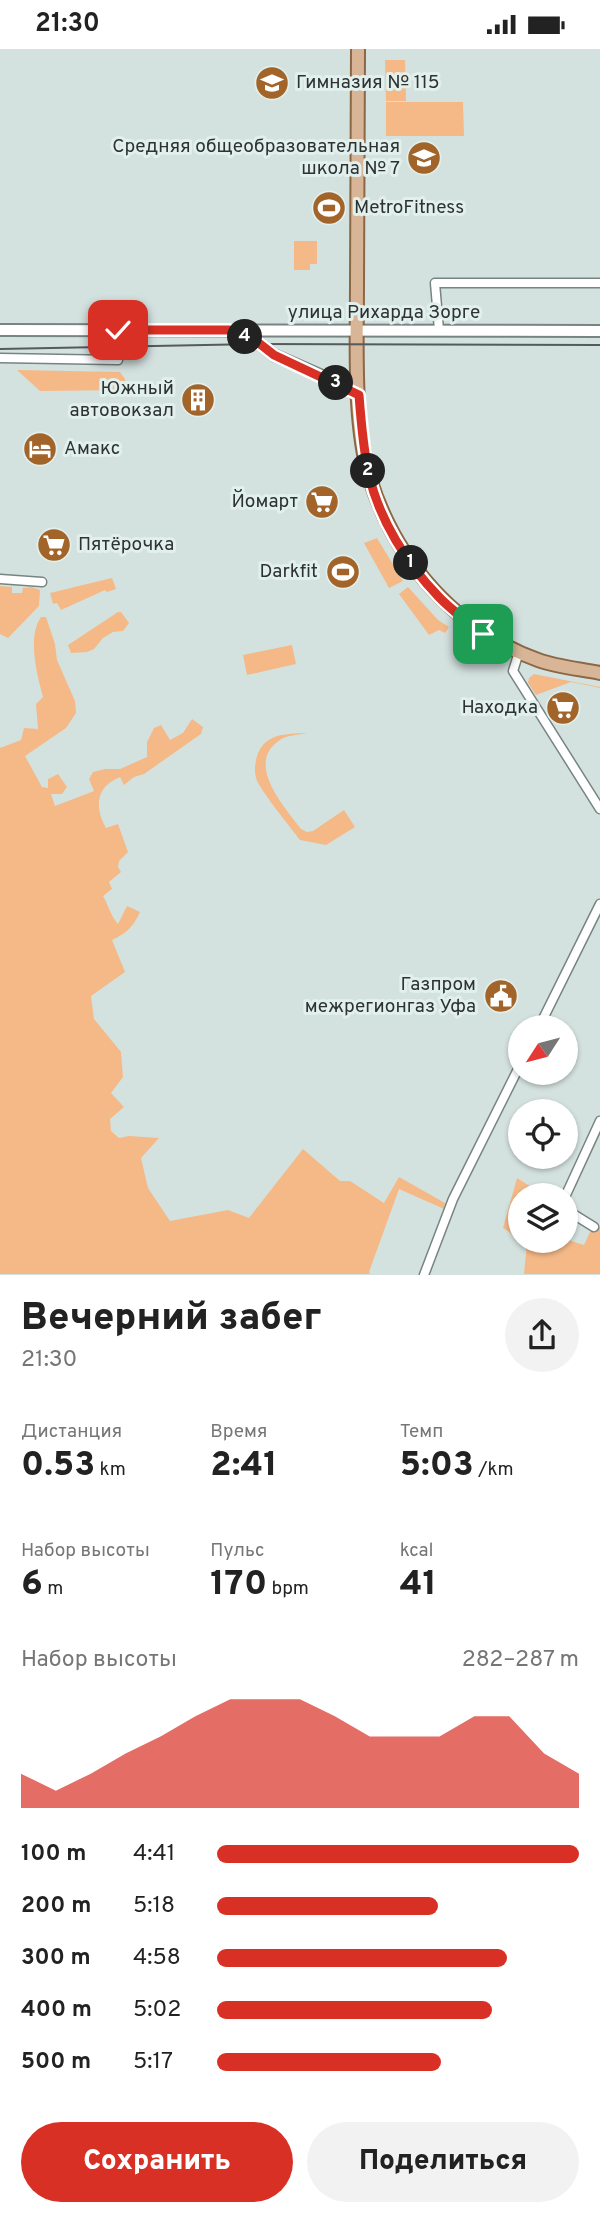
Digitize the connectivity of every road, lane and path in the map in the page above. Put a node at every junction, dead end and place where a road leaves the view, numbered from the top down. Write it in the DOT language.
graph roads {
  1 [pos="358,49"];
  2 [pos="600,283"];
  3 [pos="0,330"];
  4 [pos="118,330"];
  5 [pos="230,330"];
  6 [pos="357,330"];
  7 [pos="439,331"];
  8 [pos="600,331"];
  9 [pos="0,358"];
  10 [pos="359,395"];
  11 [pos="0,579"];
  12 [pos="42,582"];
  13 [pos="519,652"];
  14 [pos="600,673"];
  15 [pos="600,809"];
  16 [pos="600,904"];
  17 [pos="545,1015"];
  18 [pos="510,1085"];
  19 [pos="600,1121"];
  20 [pos="571,1183"];
  21 [pos="578,1217"];
  22 [pos="594,1227"];
  23 [pos="424,1275"];
  1 -- 6 [label="main road"];
  2 -- 7 [label="street"];
  3 -- 4 [label="main road, улица Рихарда Зорге"];
  4 -- 5 [label="main road, улица Рихарда Зорге"];
  4 -- 9 [label="street"];
  5 -- 6 [label="main road, улица Рихарда Зорге"];
  5 -- 10 [label="main road"];
  6 -- 7 [label="main road, улица Рихарда Зорге"];
  6 -- 10 [label="main road"];
  7 -- 8 [label="main road, улица Рихарда Зорге"];
  10 -- 13 [label="main road"];
  11 -- 12 [label="street"];
  13 -- 14 [label="main road"];
  13 -- 15 [label="street"];
  16 -- 17 [label="street"];
  18 -- 23 [label="street"];
  19 -- 20 [label="street"];
  21 -- 22 [label="street"];
}
